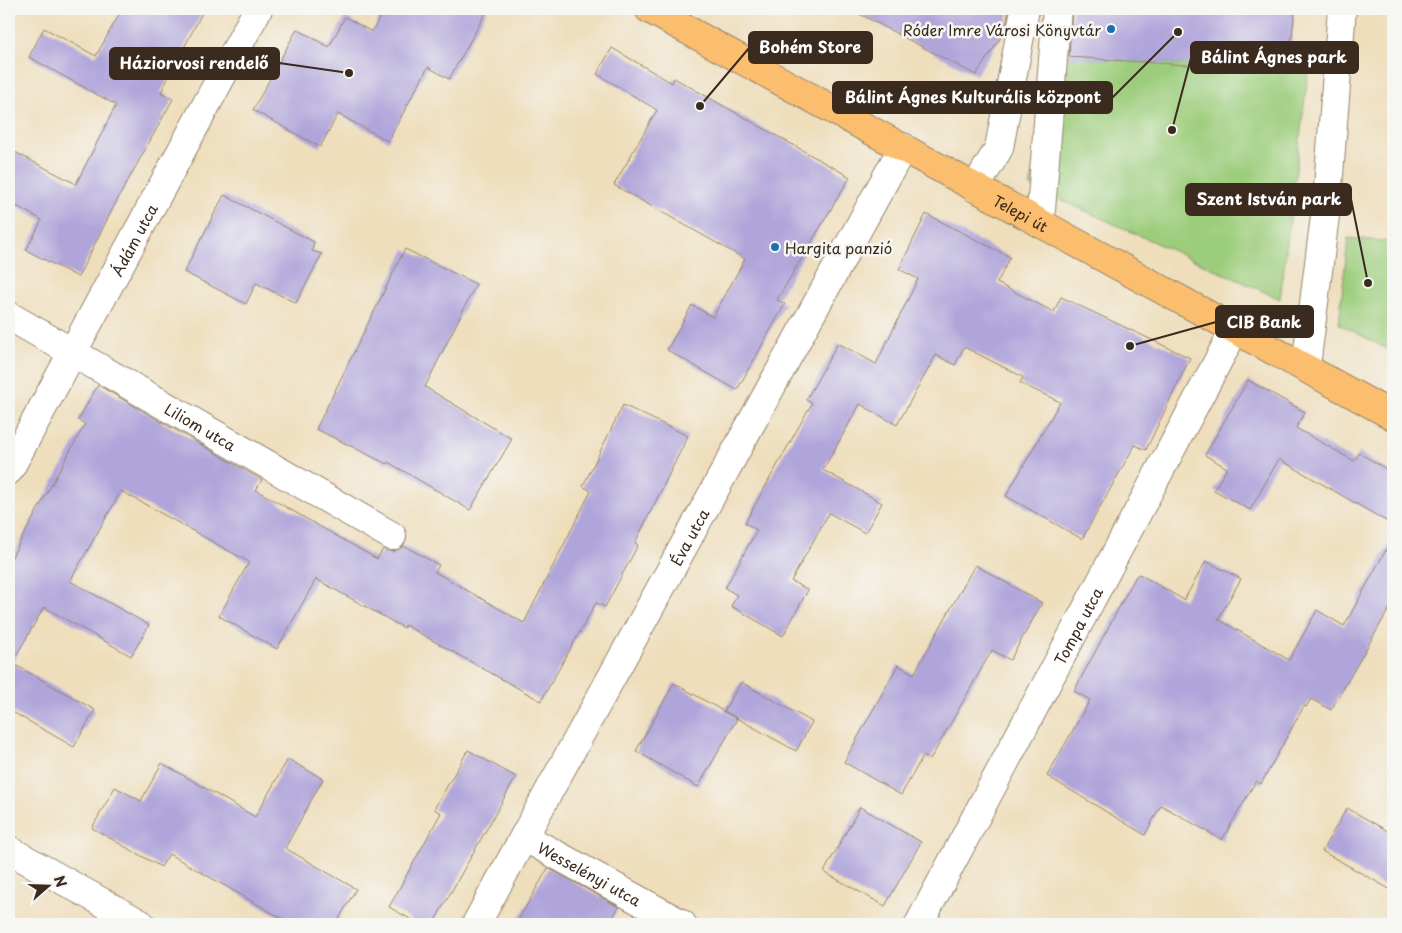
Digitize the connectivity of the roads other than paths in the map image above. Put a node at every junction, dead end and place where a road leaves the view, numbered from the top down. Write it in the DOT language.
graph roads {
  1 [pos="258,9"];
  2 [pos="649,9"];
  3 [pos="1025,9"];
  4 [pos="1057,9"];
  5 [pos="1342,9"];
  6 [pos="903,147"];
  7 [pos="975,188"];
  8 [pos="1040,223"];
  9 [pos="9,316"];
  10 [pos="1235,329"];
  11 [pos="74,354"];
  12 [pos="1306,366"];
  13 [pos="1393,416"];
  14 [pos="9,470"];
  15 [pos="392,536"];
  16 [pos="524,837"];
  17 [pos="9,850"];
  18 [pos="141,924"];
  19 [pos="476,924"];
  20 [pos="682,924"];
  21 [pos="919,924"];
  1 -- 11 [label="street, Ádám utca"];
  2 -- 6 [label="main road, Telepi út"];
  3 -- 7 [label="street"];
  4 -- 8 [label="street"];
  5 -- 12 [label="street"];
  6 -- 7 [label="main road, Telepi út"];
  6 -- 16 [label="street, Éva utca"];
  7 -- 8 [label="main road, Telepi út"];
  8 -- 10 [label="main road, Telepi út"];
  9 -- 11 [label="street, Liliom utca"];
  10 -- 12 [label="main road, Telepi út"];
  10 -- 21 [label="street, Tompa utca"];
  11 -- 14 [label="street, Ádám utca"];
  11 -- 15 [label="street, Liliom utca"];
  12 -- 13 [label="main road, Telepi út"];
  16 -- 19 [label="street, Éva utca"];
  16 -- 20 [label="street, Wesselényi utca"];
  17 -- 18 [label="street"];
}
